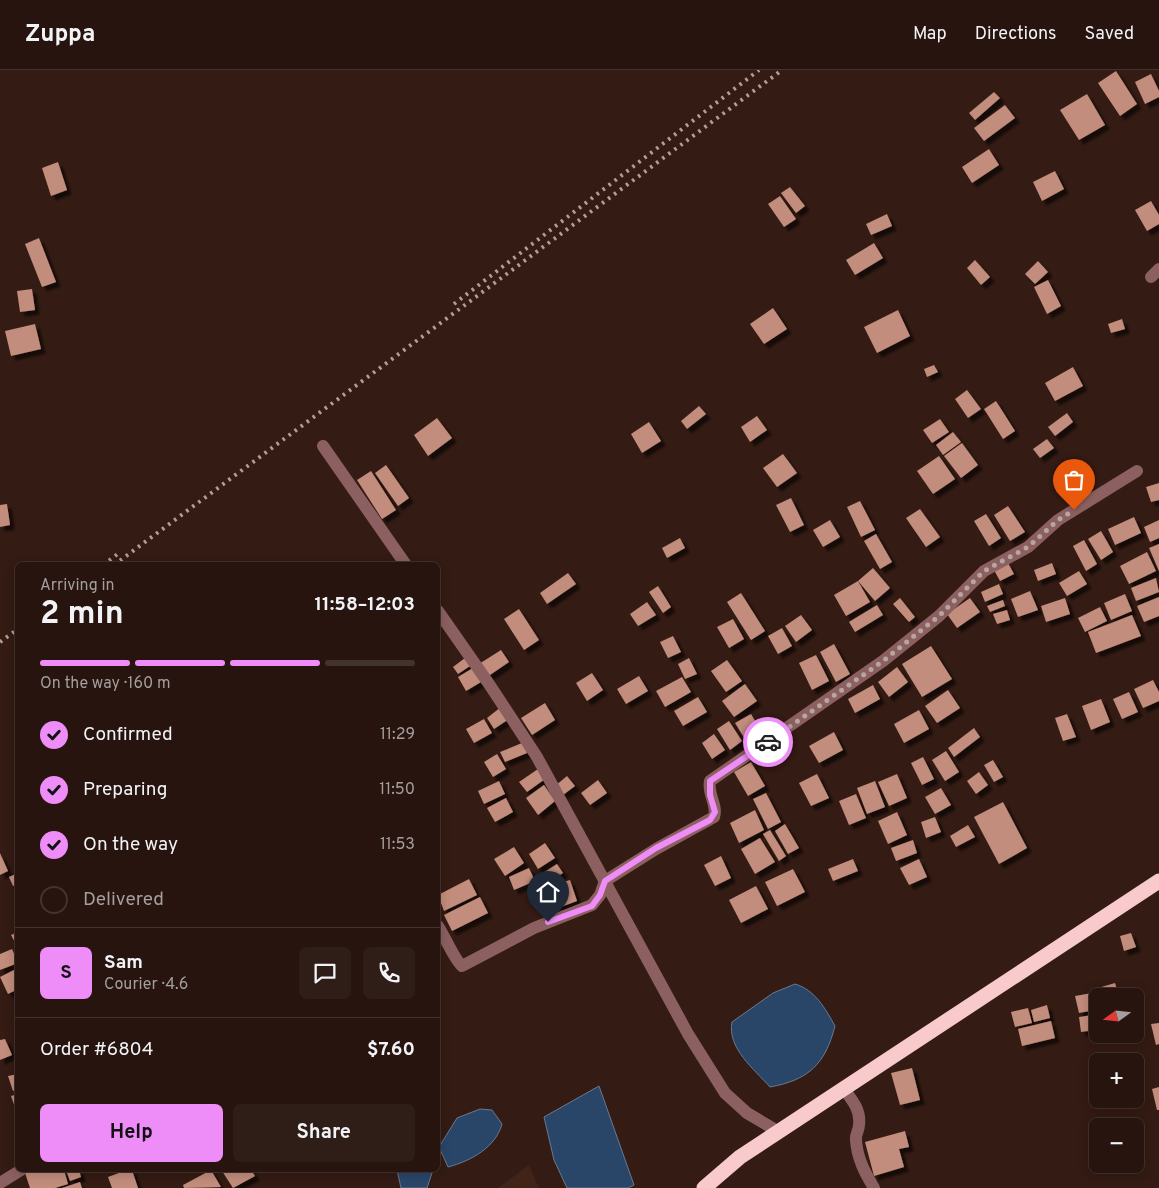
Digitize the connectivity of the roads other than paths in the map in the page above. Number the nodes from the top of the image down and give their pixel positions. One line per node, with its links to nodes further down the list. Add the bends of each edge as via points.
1 (323, 446): 3 (street)
2 (1137, 471): 5 (street, via 1058,520 1028,547 984,571 939,616 883,661 710,781 715,812 710,820 656,848)
3 (404, 562)
4 (440, 614): 5 (street, via 538,757)
5 (605, 881): 7 (street, via 592,906 534,928 466,966 456,961); 9 (street, via 688,1034 725,1093 747,1113)
6 (1159, 881): 8 (highway)
7 (440, 929)
8 (844, 1089): 9 (highway); 13 (street, via 857,1108 860,1122 855,1137 858,1153)
9 (779, 1132): 12 (highway, via 740,1157)
10 (18, 1172): 11 (street)
11 (0, 1183)
12 (704, 1188)
13 (874, 1188)

